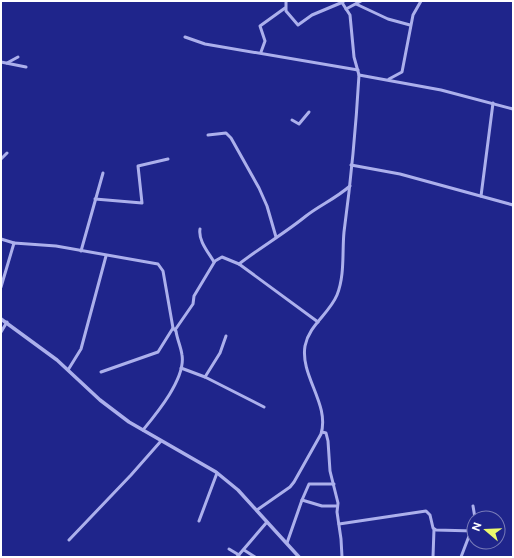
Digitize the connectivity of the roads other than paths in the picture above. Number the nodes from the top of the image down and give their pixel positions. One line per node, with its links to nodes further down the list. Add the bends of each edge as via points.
1 (286, 1): 6 (street)
2 (361, 1): 5 (street)
3 (421, 1): 8 (street)
4 (342, 2): 6 (street, via 312,15 298,25); 7 (street)
5 (356, 4): 7 (street); 8 (street, via 388,19)
6 (285, 8): 10 (street, via 260,26 265,41)
7 (346, 9): 15 (street, via 350,15 354,57)
8 (410, 25): 17 (street, via 402,72)
9 (185, 37): 10 (street, via 205,44)
10 (261, 52): 15 (street)
11 (18, 57): 13 (street)
12 (1, 62): 13 (street)
13 (7, 63): 14 (street)
14 (26, 67)
15 (358, 70): 16 (street)
16 (359, 75): 17 (street); 26 (street)
17 (390, 79): 18 (street)
18 (493, 104): 19 (street); 29 (street)
19 (513, 109)
20 (309, 112): 21 (street, via 299,124)
21 (292, 120)
22 (208, 135): 33 (street, via 226,132 231,138 259,188)
23 (7, 153): 24 (street)
24 (1, 159)
25 (168, 159): 30 (street, via 138,166 142,203)
26 (351, 165): 28 (street); 29 (street, via 400,174)
27 (103, 173): 30 (street)
28 (350, 186): 33 (street); 43 (street, via 343,263 337,295)
29 (481, 196): 31 (street)
30 (95, 199): 36 (street)
31 (513, 205)
32 (200, 229): 38 (street, via 204,247)
33 (276, 237): 39 (street)
34 (1, 239): 35 (street)
35 (14, 244): 36 (street, via 44,244); 40 (street)
36 (81, 251): 37 (street)
37 (106, 256): 44 (street, via 158,264 163,271); 48 (street, via 81,349)
38 (214, 262): 39 (street, via 222,257); 44 (street, via 194,296 193,304)
39 (239, 264): 43 (street)
40 (1, 287)
41 (1, 319): 42 (street)
42 (7, 322): 45 (street); 48 (street)
43 (318, 322): 53 (street, via 307,337 305,358 323,417)
44 (174, 329): 47 (street, via 182,355); 49 (street, via 158,352)
45 (1, 332)
46 (226, 336): 50 (street, via 220,353)
47 (181, 368): 50 (street); 52 (street, via 172,390)
48 (68, 370): 52 (street, via 100,400)
49 (101, 372)
50 (205, 377): 51 (street)
51 (264, 407)
52 (143, 430): 54 (street)
53 (322, 432): 56 (street, via 326,433 328,441 330,471); 60 (street, via 290,487)
54 (161, 441): 55 (street); 67 (street)
55 (217, 473): 60 (street); 62 (street)
56 (334, 484): 57 (street, via 310,484); 58 (street, via 338,503)
57 (302, 500): 58 (street, via 322,506); 68 (street)
58 (336, 506): 64 (street)
59 (473, 506): 61 (street)
60 (257, 510): 63 (street)
61 (474, 510)
62 (199, 521)
63 (267, 522): 68 (street); 71 (street)
64 (339, 524): 65 (street, via 426,511 430,515); 75 (street)
65 (434, 529): 66 (street); 76 (street)
66 (466, 531)
67 (69, 540)
68 (287, 543): 74 (street)
69 (466, 544): 77 (street)
70 (229, 549): 72 (street)
71 (244, 550): 72 (street); 73 (street)
72 (238, 556)
73 (255, 557)
74 (299, 557)
75 (342, 557)
76 (433, 557)
77 (460, 557)

